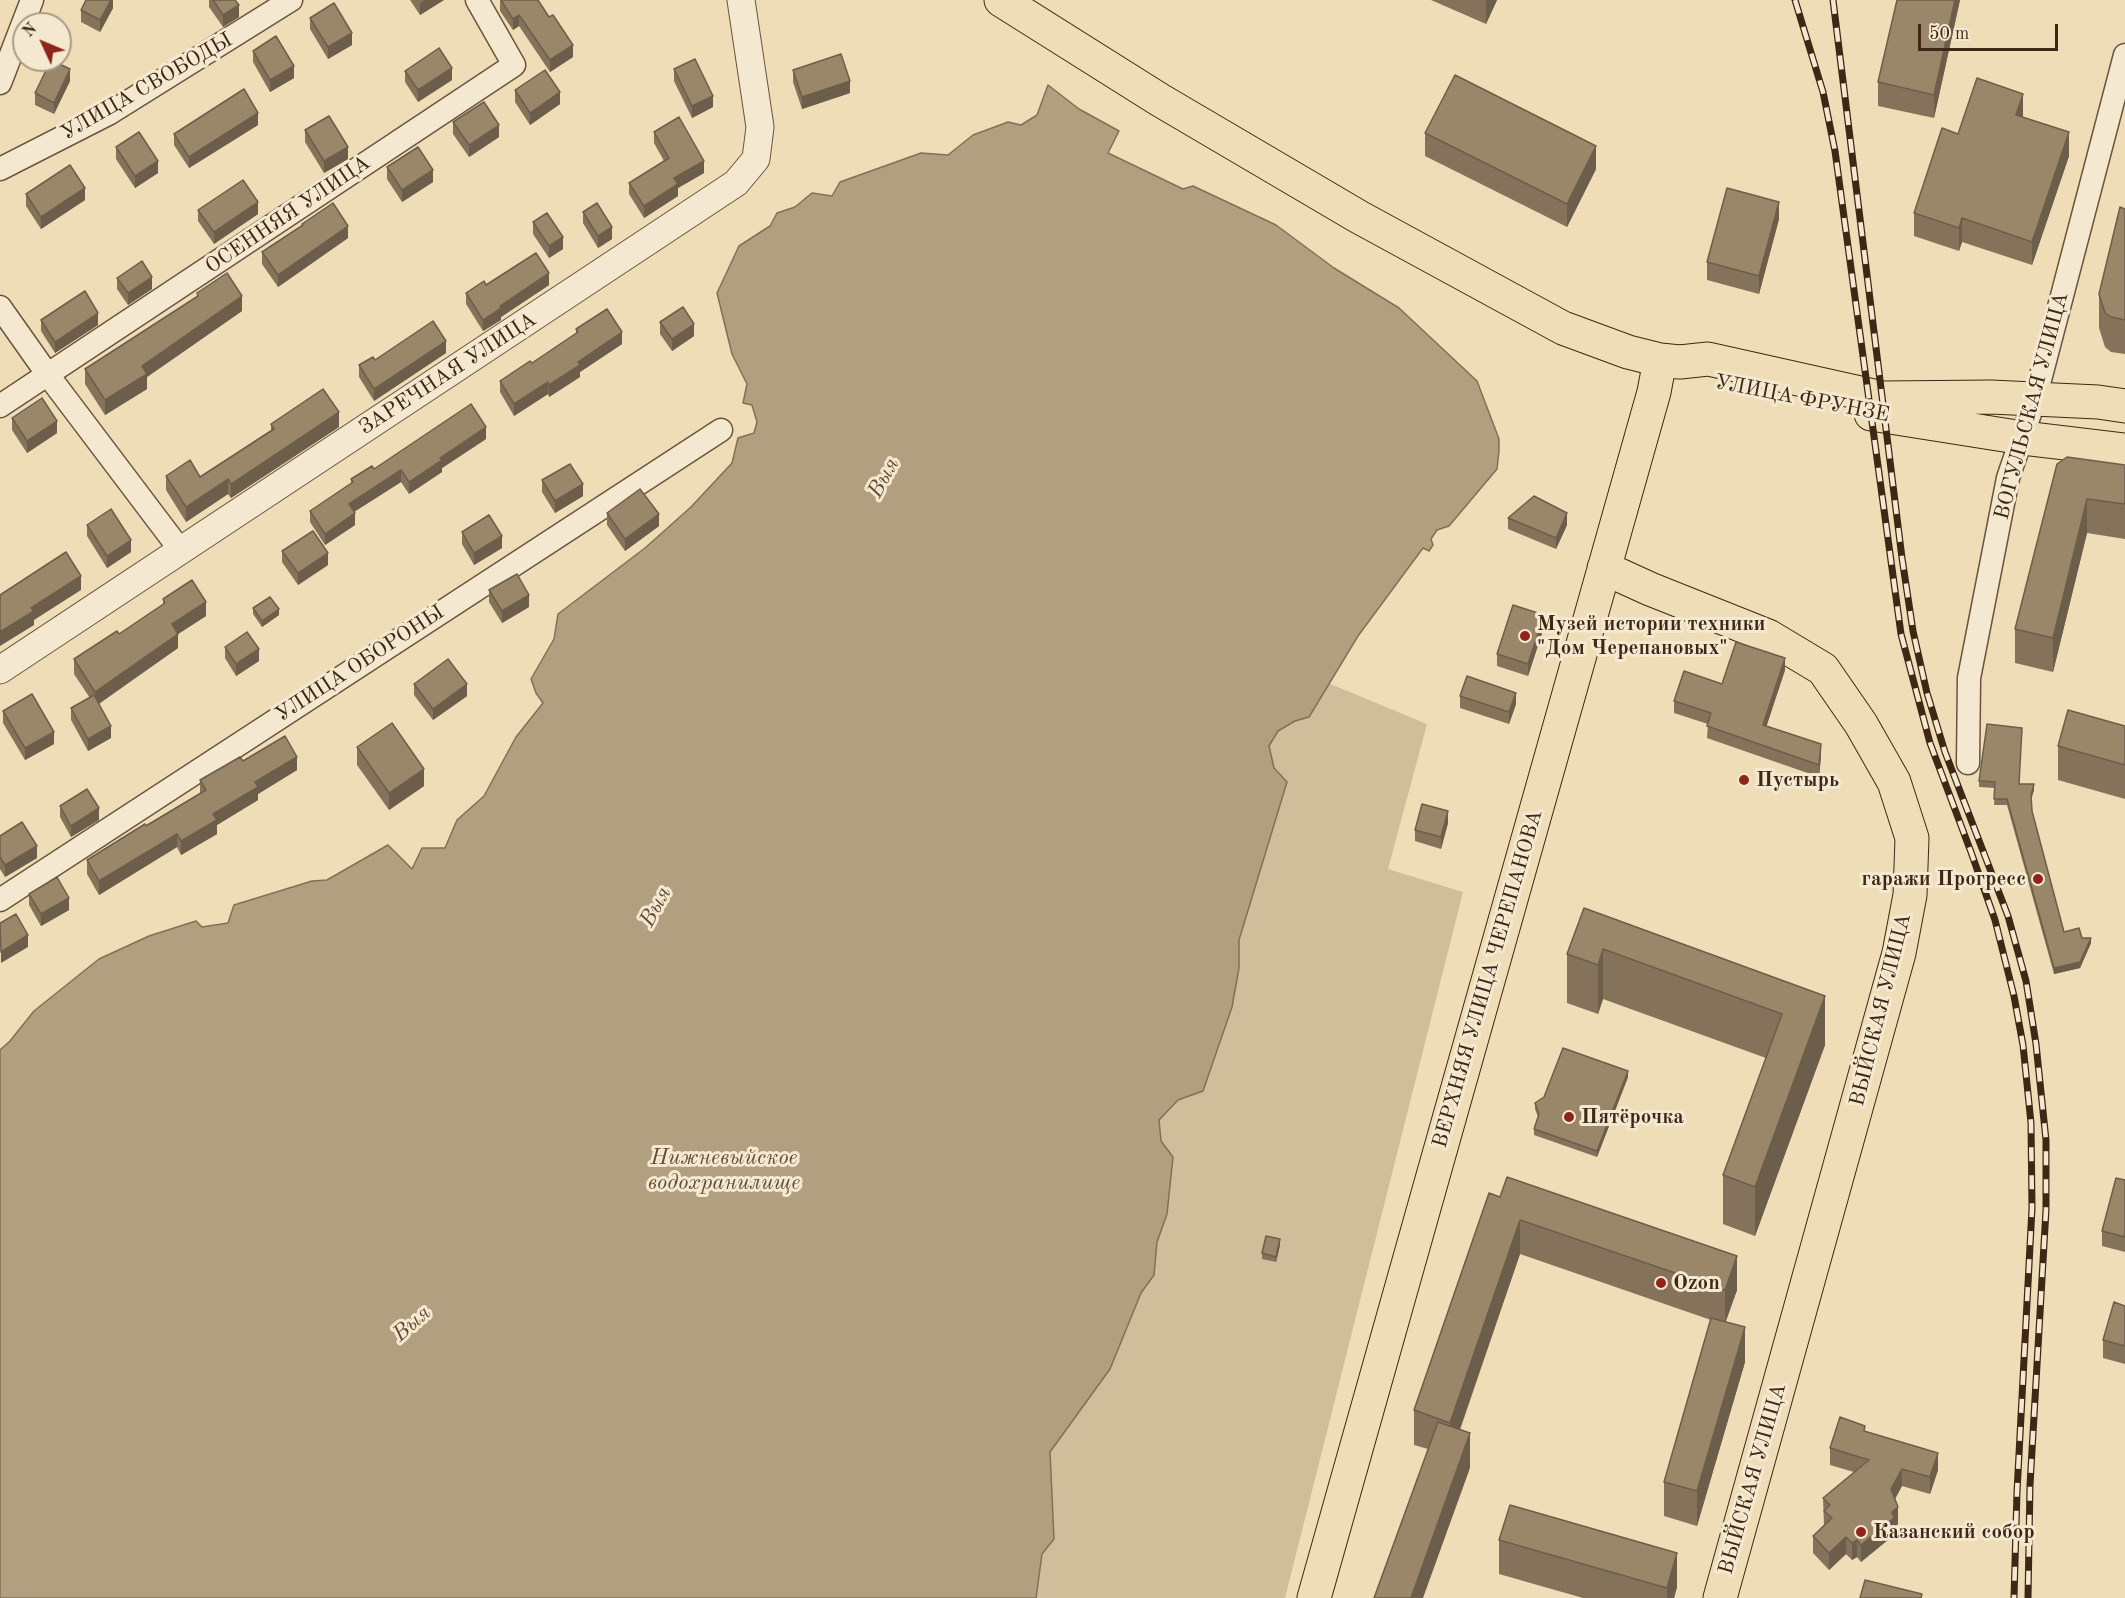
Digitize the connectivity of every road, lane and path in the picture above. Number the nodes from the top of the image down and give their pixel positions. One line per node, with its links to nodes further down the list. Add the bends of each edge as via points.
1 (32, 0): 7 (street)
2 (291, 0): 8 (street, УЛИЦА СВОБОДЫ, via 111,113)
3 (477, 0): 11 (street, ОСЕННЯЯ УЛИЦА, via 514,65)
4 (741, 0): 18 (street, ЗАРЕЧНАЯ УЛИЦА, via 760,127 756,159 736,183)
5 (1001, 0): 10 (main road, via 1160,100 1563,328 1628,352)
6 (2125, 55): 12 (street, ВОГУЛЬСКАЯ УЛИЦА)
7 (0, 83)
8 (0, 169)
9 (0, 307): 11 (street)
10 (1670, 361): 12 (main road, УЛИЦА ФРУНЗЕ, via 1708,359 1883,398); 16 (main road, УЛИЦА ФРУНЗЕ, via 1710,382 1759,394); 19 (main road, ВЕРХНЯЯ УЛИЦА ЧЕРЕПАНОВА, via 1654,392)
11 (48, 375): 13 (street, ОСЕННЯЯ УЛИЦА); 18 (street)
12 (2035, 399): 14 (main road, УЛИЦА ФРУНЗЕ); 16 (street, ВОГУЛЬСКАЯ УЛИЦА)
13 (0, 406)
14 (2125, 406)
15 (721, 430): 22 (street, УЛИЦА ОБОРОНЫ)
16 (2023, 438): 17 (main road, УЛИЦА ФРУНЗЕ); 21 (street, ВОГУЛЬСКАЯ УЛИЦА, via 2008,478 1969,678)
17 (2125, 450)
18 (181, 551): 20 (street, ЗАРЕЧНАЯ УЛИЦА)
19 (1604, 568): 23 (main road, ВЕРХНЯЯ УЛИЦА ЧЕРЕПАНОВА); 24 (main road, ВЫЙСКАЯ УЛИЦА, via 1768,636 1823,669 1894,782 1912,838 1910,895 1899,952)
20 (0, 670)
21 (1968, 763)
22 (0, 900)
23 (1314, 1598)
24 (1720, 1598)

